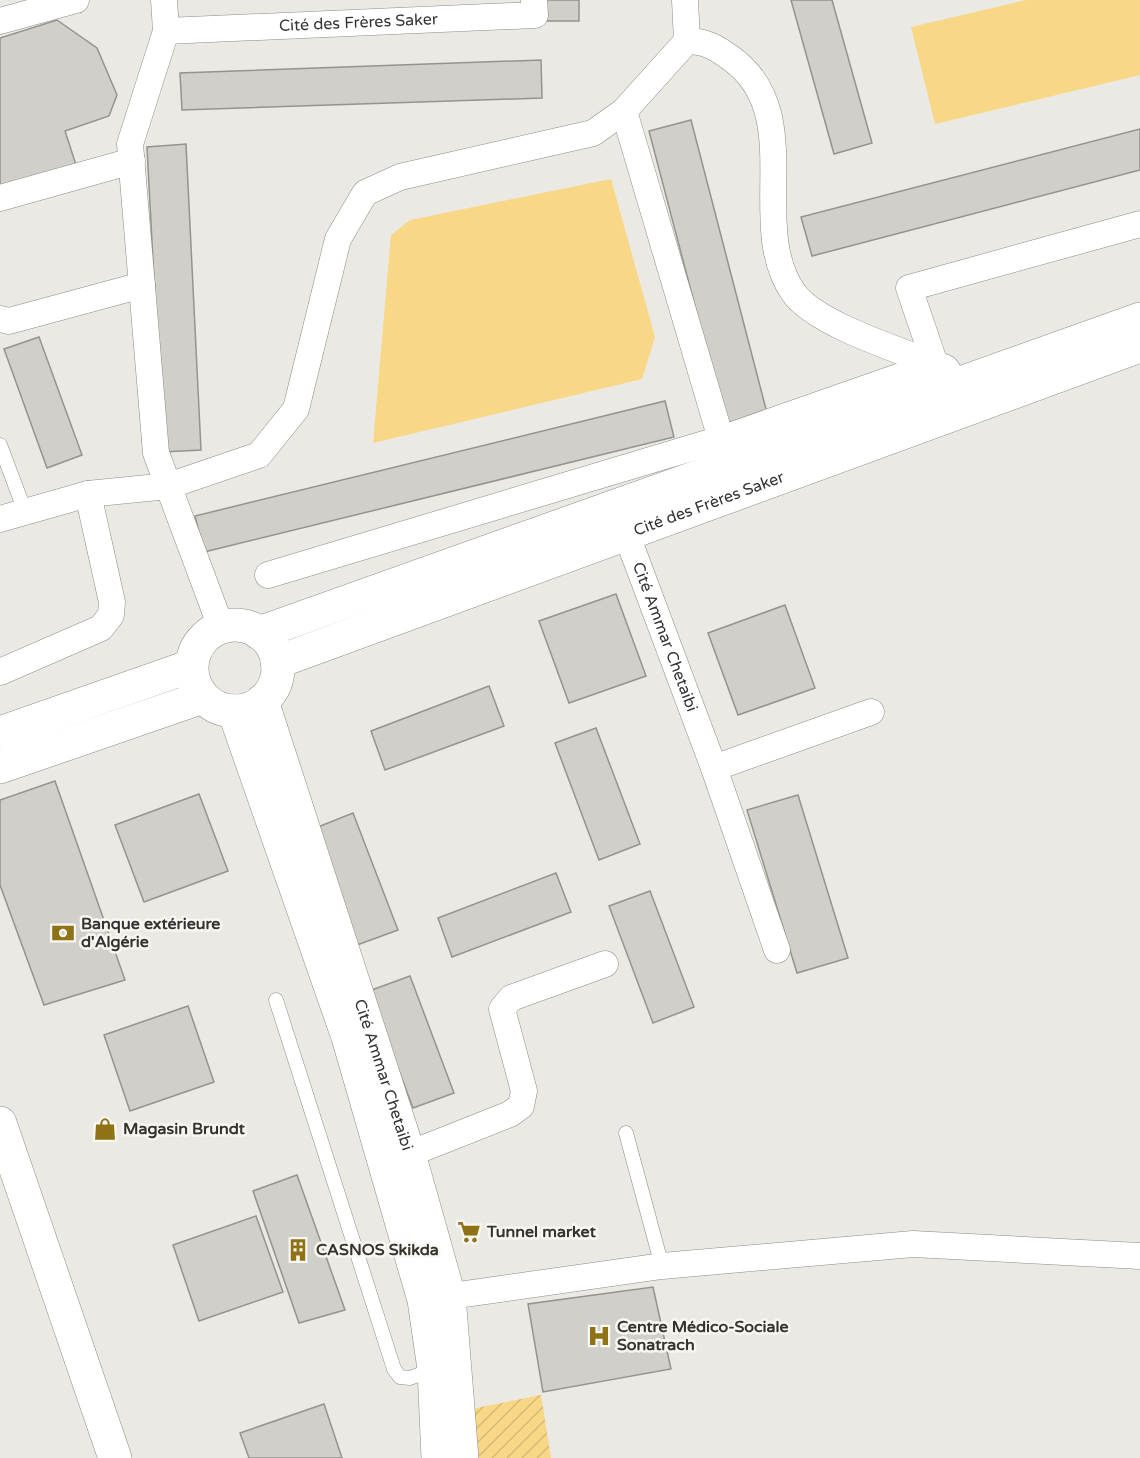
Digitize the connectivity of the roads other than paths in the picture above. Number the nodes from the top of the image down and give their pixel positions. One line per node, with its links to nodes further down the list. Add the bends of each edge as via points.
1 (76, 0): 5 (street)
2 (164, 0): 6 (street)
3 (534, 0): 6 (street, Cité des Frères Saker, via 535,15)
4 (685, 0): 7 (street)
5 (0, 21)
6 (166, 31): 9 (street, via 130,144)
7 (687, 41): 8 (street); 15 (street, via 702,41 718,49 740,65 759,88 773,144 777,261 794,294 836,326)
8 (624, 111): 16 (street); 18 (street, via 593,133 400,177 365,193 338,238 296,410 259,455)
9 (132, 161): 10 (street); 12 (street)
10 (0, 198)
11 (1140, 224): 15 (street, via 909,288)
12 (142, 285): 13 (street, via 9,321); 18 (street, via 156,453)
13 (0, 319)
14 (1139, 344): 15 (main road, Cité des Frères Saker); 22 (main road, Cité des Frères Saker)
15 (946, 374): 16 (street, Cité des Frères Saker); 22 (main road, Cité des Frères Saker)
16 (721, 439): 23 (street, Cité des Frères Saker)
17 (0, 445): 20 (lane)
18 (168, 486): 19 (street); 24 (street)
19 (88, 494): 20 (street); 28 (street, via 112,603 111,615 101,628)
20 (26, 514): 21 (street)
21 (0, 519)
22 (621, 520): 25 (main road, Cité des Frères Saker); 26 (main road, Cité des Frères Saker); 34 (street, Cité Ammar Chetaibi)
23 (268, 575)
24 (221, 627): 25 (main road, via 241,626); 27 (main road, via 200,642)
25 (259, 633): 26 (main road, via 268,640)
26 (278, 662): 30 (main road, via 275,684)
27 (191, 666): 29 (main road, via 192,677); 32 (main road)
28 (0, 672)
29 (203, 697): 30 (main road, via 222,709); 33 (main road)
30 (248, 706): 40 (main road, Cité Ammar Chetaibi); 44 (main road, Cité Ammar Chetaibi, via 348,1037)
31 (871, 712): 34 (street)
32 (0, 734)
33 (0, 767)
34 (714, 768): 35 (street, Cité Ammar Chetaibi)
35 (777, 950)
36 (605, 964): 40 (street, via 511,998 502,1009 524,1091 521,1106 510,1114)
37 (276, 1000): 45 (lane, via 394,1369 400,1377 410,1378)
38 (0, 1123): 47 (main road)
39 (626, 1133): 43 (lane)
40 (409, 1154): 44 (main road, Cité Ammar Chetaibi)
41 (0, 1187): 46 (main road)
42 (1140, 1257): 43 (street, via 913,1244)
43 (662, 1266): 44 (street)
44 (436, 1298): 45 (main road, Cité Ammar Chetaibi); 49 (main road, Cité Ammar Chetaibi)
45 (434, 1369): 48 (main road, Cité Ammar Chetaibi)
46 (93, 1458)
47 (115, 1458)
48 (438, 1458)
49 (462, 1458)

